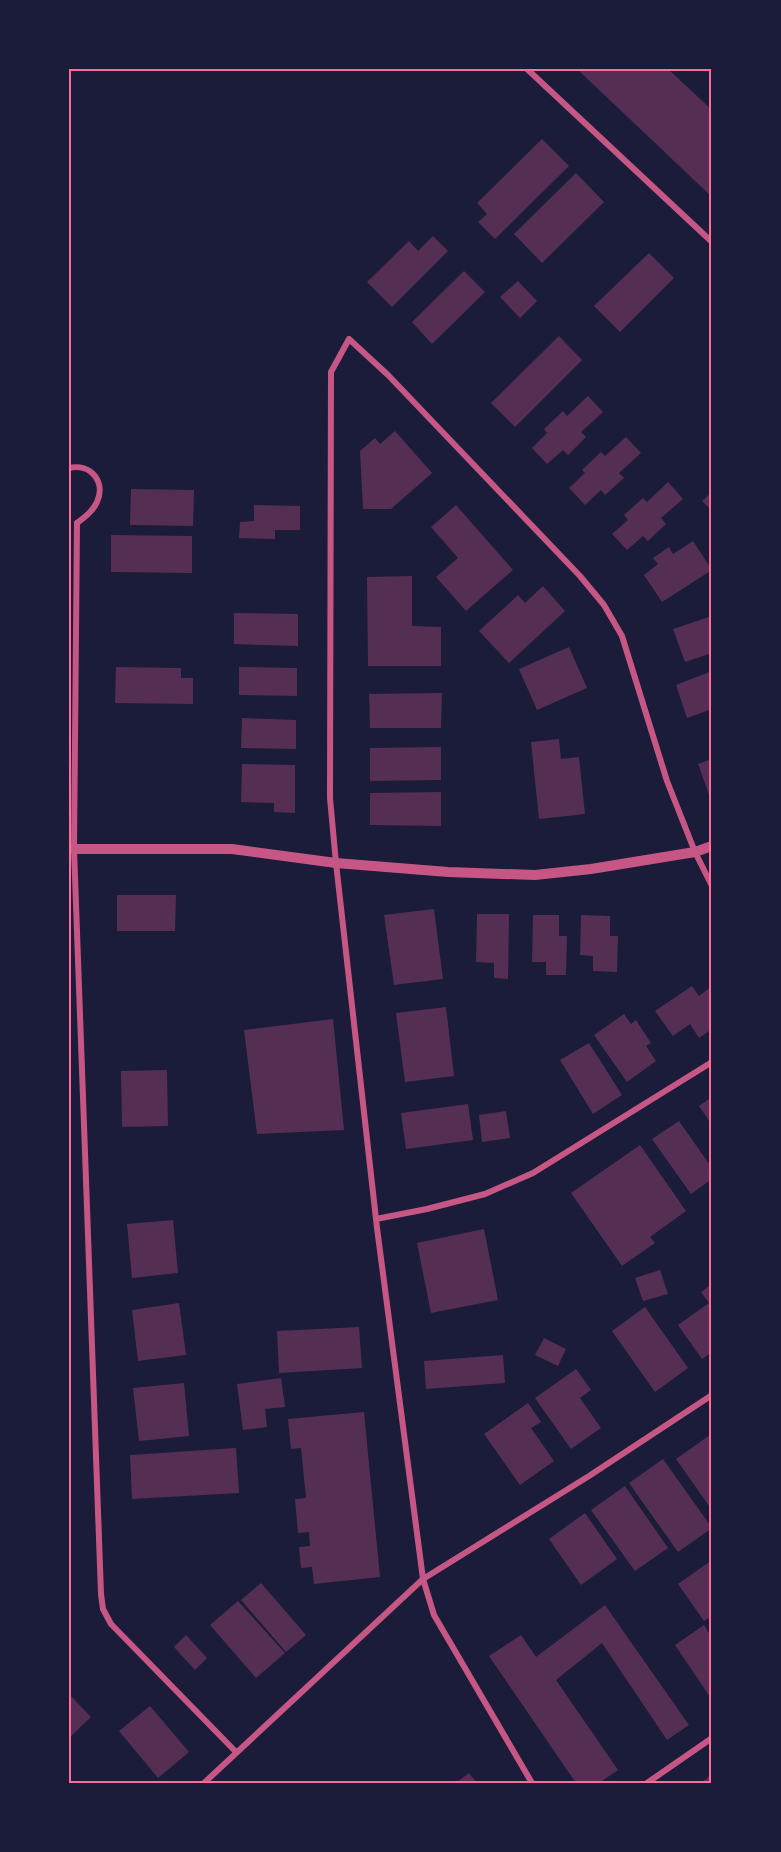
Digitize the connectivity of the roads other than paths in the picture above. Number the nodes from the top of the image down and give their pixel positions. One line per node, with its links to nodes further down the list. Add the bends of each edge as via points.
1 (527, 69): 2 (street)
2 (712, 242)
3 (69, 468): 5 (street, via 90,470 97,477 101,492 97,504)
4 (69, 521): 5 (street)
5 (77, 523): 7 (street)
6 (712, 846): 8 (street)
7 (72, 849): 9 (street, via 232,849); 16 (street, via 103,1609 111,1624)
8 (695, 852): 9 (street, via 535,875); 9 (street, via 621,636 604,606 580,576 350,339 331,372 330,798); 10 (street)
9 (336, 863): 12 (street)
10 (712, 886)
11 (712, 1062): 12 (street, via 534,1173 485,1194)
12 (376, 1219): 14 (street)
13 (712, 1395): 14 (street)
14 (423, 1579): 16 (street); 18 (street, via 434,1615)
15 (712, 1738): 19 (street)
16 (236, 1752): 17 (street)
17 (204, 1783)
18 (532, 1783)
19 (647, 1783)

